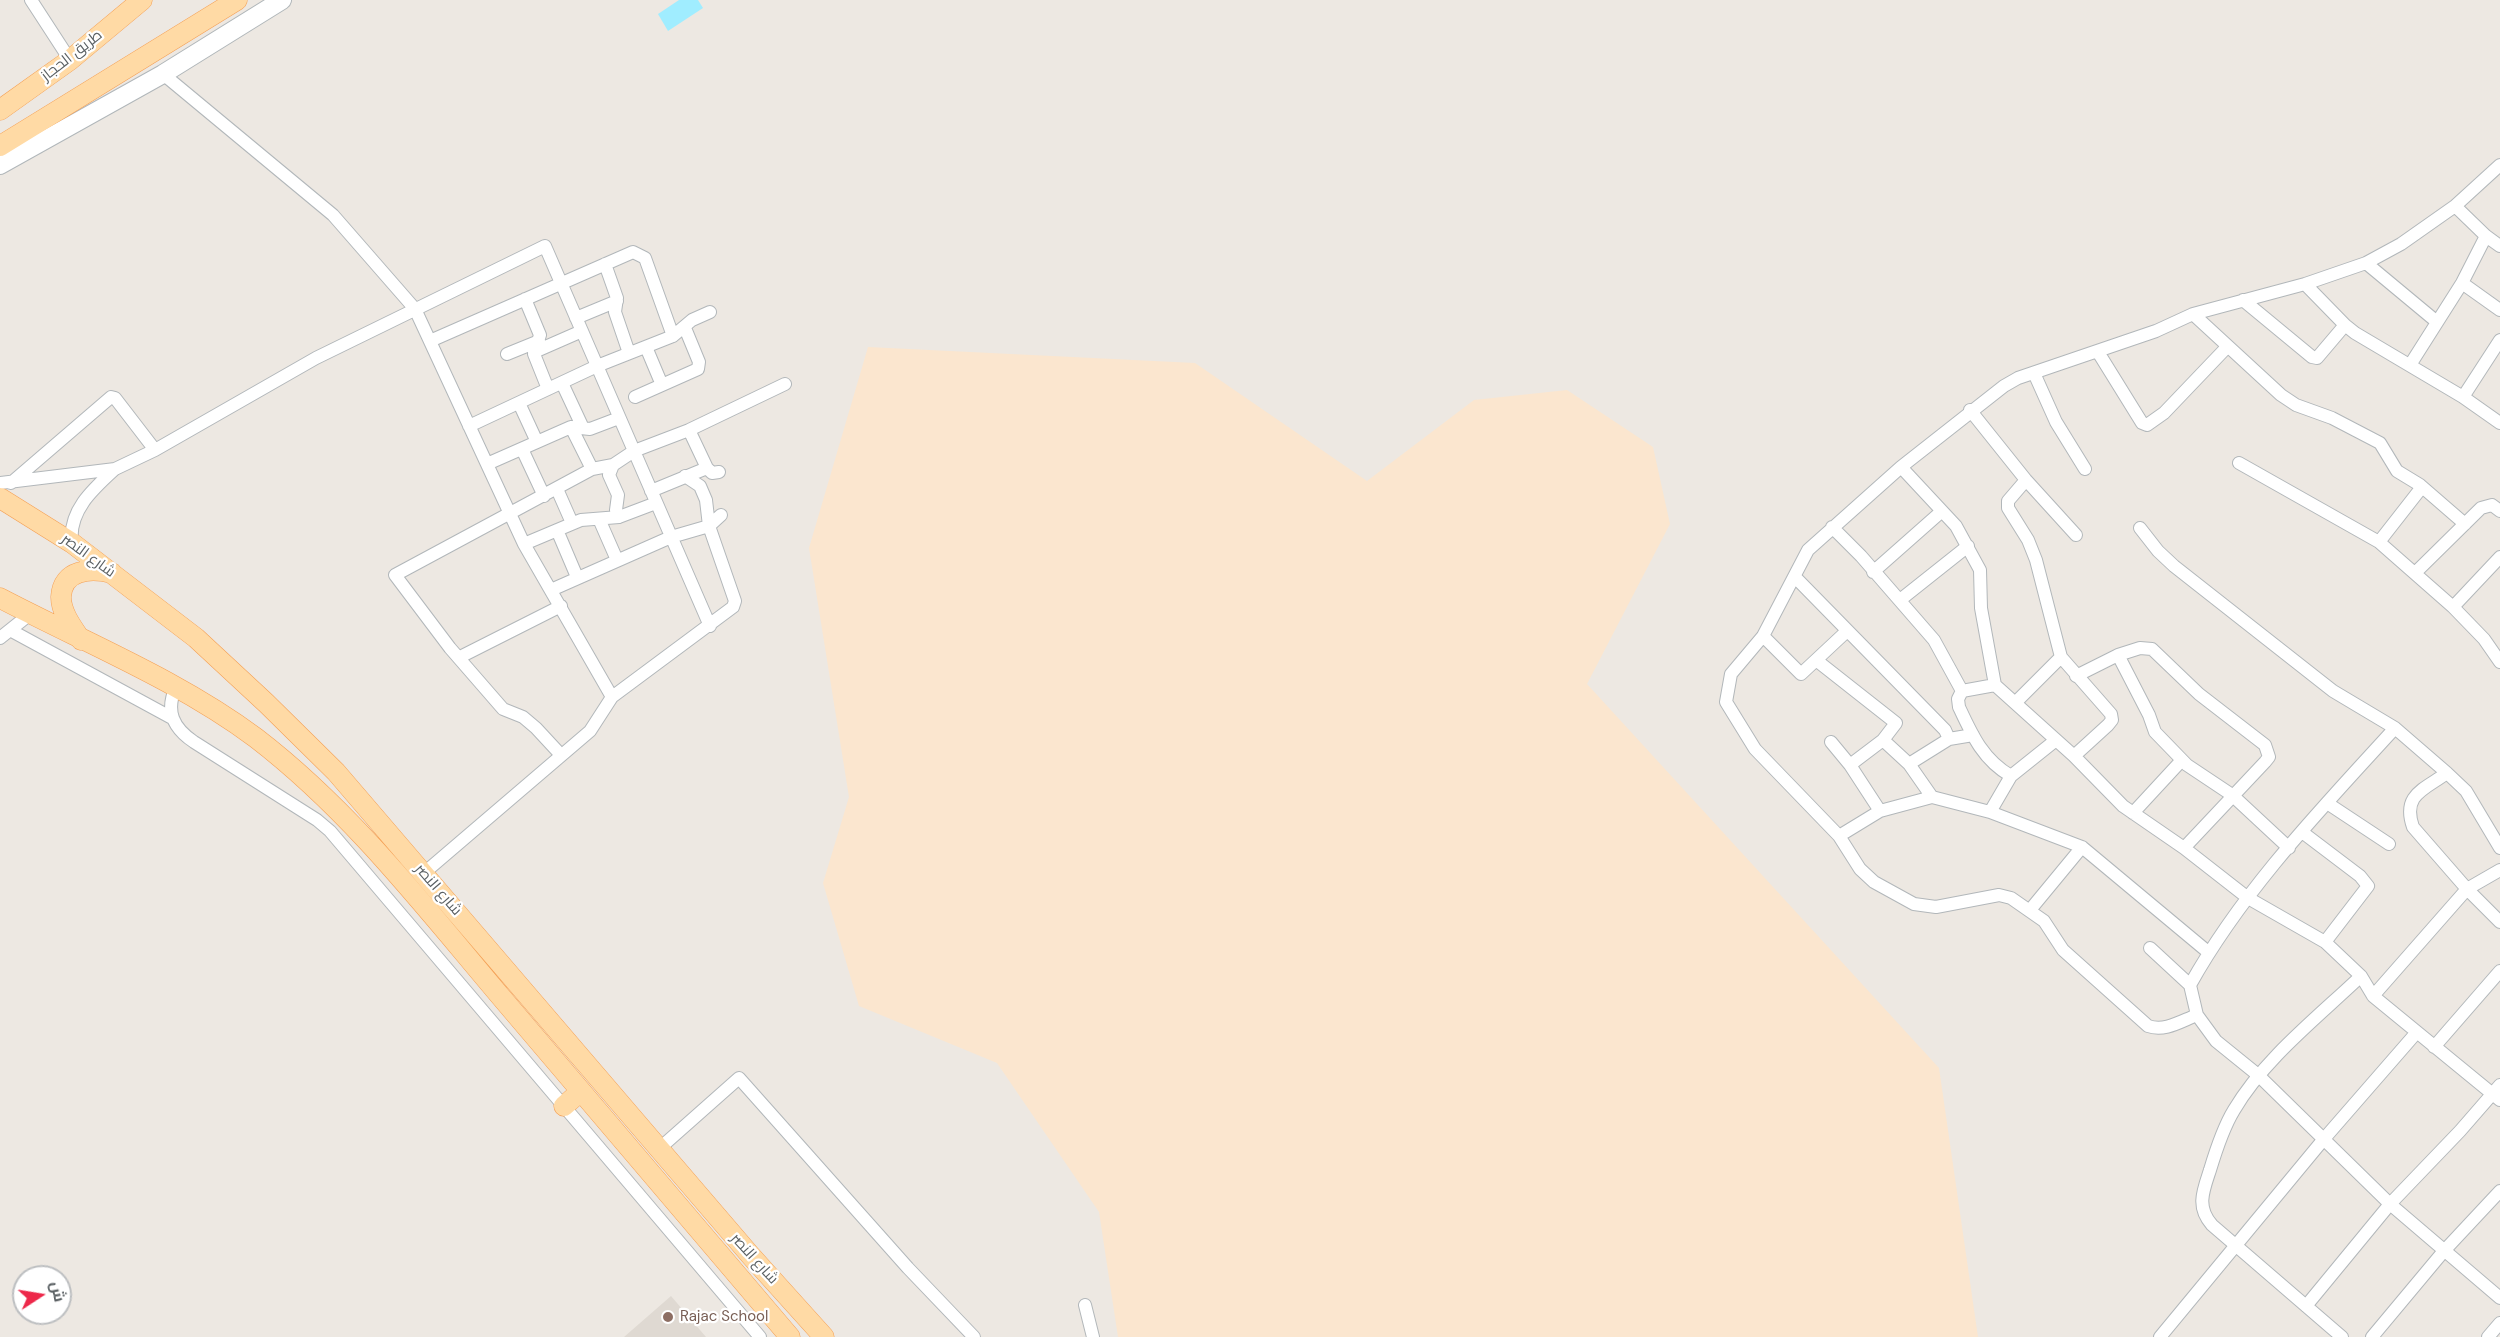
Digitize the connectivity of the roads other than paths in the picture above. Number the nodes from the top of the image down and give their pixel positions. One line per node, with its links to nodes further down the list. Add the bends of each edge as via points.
1 (31, 0): 5 (street)
2 (142, 0): 5 (main road, طريق الحجاز)
3 (237, 0): 8 (main road)
4 (282, 0): 6 (main road)
5 (70, 60): 7 (main road, طريق الحجاز)
6 (163, 74): 9 (main road); 22 (street, via 333,215)
7 (0, 110)
8 (0, 146)
9 (0, 165)
10 (2500, 165): 11 (street)
11 (2455, 206): 12 (street); 14 (street)
12 (2486, 236): 13 (street); 18 (street)
13 (2500, 246)
14 (2366, 263): 17 (street); 27 (street)
15 (605, 264): 16 (street); 21 (street); 31 (street, via 633,252 645,258)
16 (561, 283): 19 (street); 22 (street, via 545,246); 26 (street)
17 (2305, 284): 20 (street); 28 (street)
18 (2462, 284): 23 (street); 27 (street)
19 (525, 299): 33 (street); 34 (street, via 539,330)
20 (2243, 300): 25 (street); 28 (street, via 2312,357 2317,358)
21 (617, 301): 26 (street); 38 (street, via 615,312)
22 (415, 309): 33 (street); 58 (street, via 306,364)
23 (2500, 310)
24 (710, 312): 29 (street)
25 (2193, 314): 36 (street); 37 (street)
26 (576, 318): 30 (street)
27 (2437, 322): 40 (street)
28 (2344, 325): 40 (street)
29 (685, 328): 31 (street); 45 (street, via 699,367)
30 (582, 331): 34 (street); 41 (street)
31 (673, 336): 35 (street)
32 (2500, 340): 48 (street)
33 (429, 341): 53 (street)
34 (537, 346): 39 (street); 46 (street)
35 (646, 346): 38 (street); 45 (street)
36 (2228, 346): 37 (street, via 2164,413 2147,425 2142,423); 69 (street, via 2296,405 2380,443 2397,471)
37 (2098, 352): 42 (street)
38 (629, 353): 41 (street)
39 (507, 354)
40 (2410, 364): 48 (street)
41 (597, 366): 43 (street); 51 (street)
42 (2034, 373): 50 (street, via 2018,378); 66 (street, via 2056,422)
43 (562, 382): 46 (street); 54 (street)
44 (785, 384): 55 (street)
45 (662, 385): 47 (street)
46 (548, 389): 49 (street)
47 (634, 397)
48 (2463, 397): 52 (street)
49 (519, 403): 53 (street); 56 (street)
50 (1970, 410): 63 (street); 68 (street)
51 (619, 418): 54 (street, via 590,429); 59 (street)
52 (2500, 423)
53 (469, 426): 61 (street)
54 (577, 428): 56 (street); 65 (street)
55 (689, 430): 59 (street); 67 (street, via 713,470)
56 (537, 442): 57 (street)
57 (522, 449): 61 (street); 72 (street)
58 (155, 450): 64 (street); 70 (street, via 111,397)
59 (634, 451): 62 (street); 73 (street)
60 (2239, 463): 88 (street)
61 (487, 464): 76 (street)
62 (613, 465): 65 (street); 78 (street, via 609,476 618,495)
63 (1901, 466): 74 (street); 83 (street)
64 (115, 469): 70 (street); 89 (street, via 77,510 72,521)
65 (592, 469): 71 (street)
66 (2085, 469)
67 (685, 476): 73 (street); 82 (street, via 700,486)
68 (2026, 480): 86 (street); 112 (street, via 2008,501 2008,508 2036,560)
69 (2422, 487): 81 (street); 88 (street)
70 (4, 488): 89 (main road, شارع النصر)
71 (557, 489): 72 (street); 80 (street)
72 (544, 496): 76 (street)
73 (653, 497): 78 (street); 87 (street)
74 (1942, 511): 91 (street); 94 (street)
75 (2500, 511): 81 (street, via 2492,505 2481,508)
76 (510, 515): 90 (street); 111 (street, via 395,575)
77 (721, 515): 82 (street)
78 (618, 517): 79 (street)
79 (599, 519): 80 (street); 93 (street)
80 (572, 523): 85 (street)
81 (2465, 524): 95 (street)
82 (709, 525): 87 (street); 105 (street, via 735,601 731,610)
83 (1832, 527): 94 (street); 98 (street, via 1808,550)
84 (2140, 528): 122 (street, via 2174,566 2324,683)
85 (557, 530): 90 (street); 97 (street)
86 (2076, 535)
87 (671, 537): 93 (street); 105 (street)
88 (2379, 542): 95 (street)
89 (72, 543): 96 (main road, شارع النصر)
90 (524, 544): 99 (street)
91 (1968, 546): 101 (street); 116 (street, via 1980,570 1981,608)
92 (2500, 557): 103 (street)
93 (617, 560): 97 (street)
94 (1873, 572): 101 (street)
95 (2416, 572): 103 (street)
96 (112, 573): 109 (main road, via 81,571 65,583 63,609); 149 (main road, شارع النصر, via 196,638 266,703 336,772)
97 (577, 577): 99 (street)
98 (1795, 577): 106 (street); 108 (street)
99 (551, 590): 102 (street)
100 (0, 598): 104 (main road, شارع النصر)
101 (1900, 600): 118 (street, via 1934,640)
102 (561, 606): 111 (street); 119 (street)
103 (2453, 607): 114 (street)
104 (30, 614): 107 (street); 109 (main road, شارع النصر)
105 (710, 626): 119 (street)
106 (1847, 631): 113 (street); 124 (street)
107 (5, 634): 121 (street)
108 (1763, 636): 113 (street, via 1801,674); 142 (street, via 1731,674 1726,702 1755,749)
109 (81, 640): 117 (main road, شارع النصر)
110 (2118, 656): 115 (street); 130 (street, via 2149,715 2151,727); 135 (street, via 2140,648 2152,649 2199,694 2265,745 2269,757)
111 (460, 657): 128 (street, via 503,709 523,717)
112 (2061, 657): 115 (street); 120 (street)
113 (1816, 660): 125 (street, via 1896,723)
114 (2500, 662)
115 (2076, 676): 129 (street, via 2111,714 2112,720)
116 (1995, 685): 118 (street); 120 (street)
117 (176, 687): 121 (street, via 171,697); 165 (main road, شارع النصر, via 253,736 333,805 396,872)
118 (1962, 691): 123 (street, via 1959,707)
119 (612, 697): 128 (street, via 590,731)
120 (2015, 703): 126 (street)
121 (172, 718): 167 (street, via 184,735 330,831)
122 (2395, 728): 133 (street); 137 (street)
123 (1973, 735): 124 (street); 134 (street, via 1985,756)
124 (1949, 739): 131 (street)
125 (1883, 740): 131 (street); 132 (street)
126 (2056, 740): 129 (street); 134 (street)
127 (1831, 742): 132 (street)
128 (561, 755): 149 (street)
129 (2074, 756): 140 (street)
130 (2182, 760): 135 (street); 140 (street)
131 (1909, 764): 136 (street)
132 (1850, 765): 138 (street)
133 (2447, 773): 147 (street, via 2466,791); 150 (street, via 2416,795 2409,814 2413,827)
134 (2011, 776): 139 (street)
135 (2232, 795): 145 (street); 146 (street)
136 (1932, 797): 138 (street); 139 (street)
137 (2326, 803): 141 (street); 143 (street)
138 (1880, 811): 142 (street)
139 (1990, 812): 144 (street)
140 (2133, 813): 145 (street)
141 (2302, 832): 146 (street); 154 (street, via 2368,886)
142 (1839, 836): 152 (street, via 1860,869 1874,882 1914,904 1936,907 1999,895)
143 (2389, 844)
144 (2082, 847): 152 (street); 156 (street)
145 (2184, 848): 151 (street)
146 (2289, 848): 151 (street)
147 (2500, 848)
148 (2500, 870): 150 (street)
149 (424, 873): 169 (main road, شارع النصر)
150 (2467, 889): 153 (street); 160 (street)
151 (2248, 898): 154 (street); 156 (street)
152 (2030, 910): 161 (street, via 2044,921 2063,950 2148,1026 2157,1029)
153 (2500, 922)
154 (2325, 942): 158 (street)
155 (2150, 948): 159 (street)
156 (2208, 952): 159 (street)
157 (2500, 971): 163 (street)
158 (2361, 976): 160 (street); 164 (street)
159 (2190, 985): 161 (street)
160 (2373, 996): 162 (street)
161 (2197, 1016): 164 (street, via 2216,1041)
162 (2417, 1032): 163 (street); 168 (street)
163 (2434, 1047): 166 (street)
164 (2258, 1075): 168 (street); 172 (street, via 2234,1111 2217,1147 2201,1198 2205,1218)
165 (581, 1091): 167 (main road); 179 (main road, شارع النصر)
166 (2498, 1093): 171 (street)
167 (564, 1106): 178 (street)
168 (2323, 1140): 171 (street); 172 (street)
169 (660, 1148): 180 (main road, شارع النصر); 181 (street, via 739,1078)
170 (2500, 1191): 173 (street)
171 (2390, 1204): 173 (street); 176 (street)
172 (2235, 1246): 176 (street); 183 (street)
173 (2443, 1252): 174 (street); 185 (street)
174 (2500, 1298)
175 (1085, 1305): 182 (street)
176 (2306, 1306): 184 (street)
177 (2500, 1323): 186 (street)
178 (760, 1337)
179 (790, 1337)
180 (824, 1337)
181 (974, 1337)
182 (1093, 1337)
183 (2160, 1337)
184 (2342, 1337)
185 (2372, 1337)
186 (2488, 1337)

